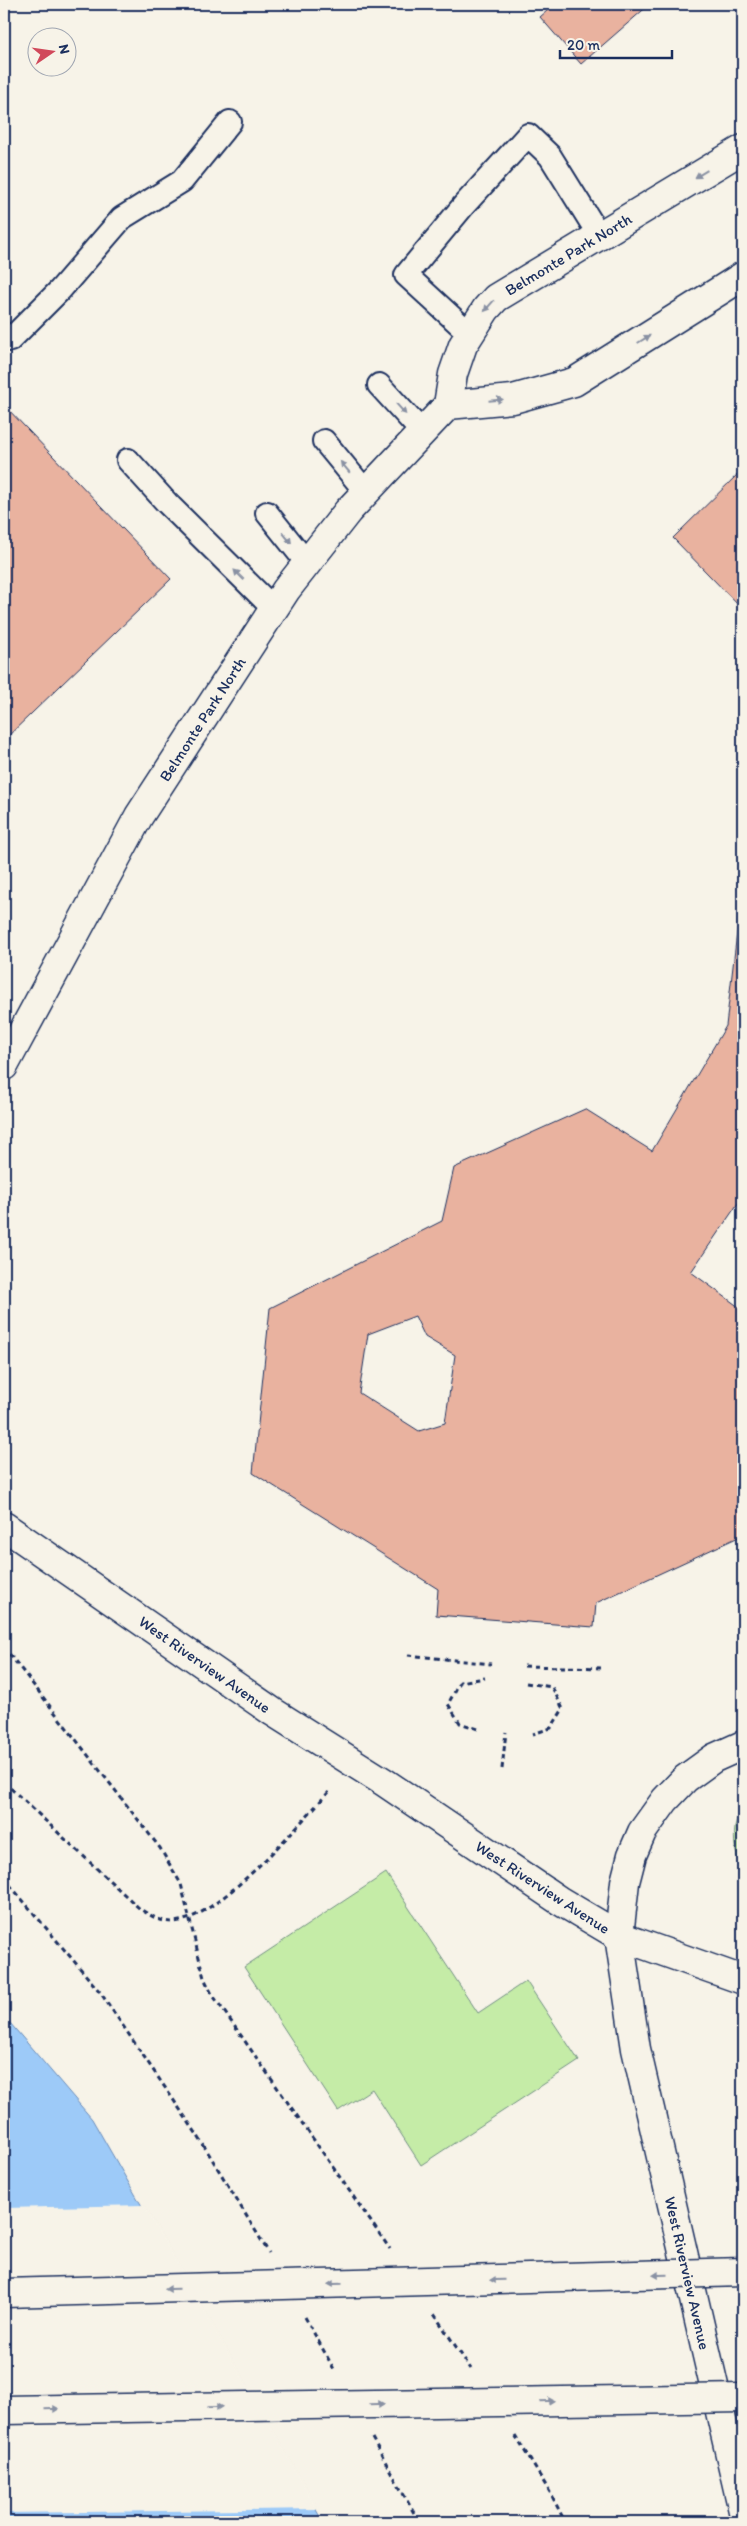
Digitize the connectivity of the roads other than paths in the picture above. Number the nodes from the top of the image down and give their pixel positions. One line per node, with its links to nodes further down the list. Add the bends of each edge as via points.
1 (230, 122): 5 (lane, via 182,181 122,218 17,334 10,340)
2 (743, 149): 3 (main road, Belmonte Park North, one-way to 3)
3 (599, 235): 6 (main road, Belmonte Park North, one-way to 6, via 496,298); 6 (lane, via 550,156 528,135 406,275)
4 (743, 276): 8 (main road, one-way to 4, via 512,399 574,382)
5 (4, 334)
6 (470, 334): 8 (main road, Belmonte Park North, via 453,374)
7 (379, 385): 9 (lane, one-way to 9)
8 (448, 405): 9 (main road, Belmonte Park North)
9 (422, 432): 12 (main road, Belmonte Park North)
10 (324, 441): 12 (lane, one-way to 10)
11 (128, 460): 15 (lane, one-way to 11, via 167,504)
12 (366, 492): 14 (main road, Belmonte Park North)
13 (267, 513): 14 (lane, one-way to 14)
14 (307, 563): 15 (main road, Belmonte Park North)
15 (274, 609): 16 (main road, Belmonte Park North, via 140,816)
16 (4, 1066)
17 (4, 1526): 19 (main road, West Riverview Avenue, via 290,1722 560,1901)
18 (743, 1745): 19 (main road, via 714,1758 685,1778 642,1832 625,1882)
19 (620, 1936): 20 (main road); 25 (main road, West Riverview Avenue, via 636,2049)
20 (743, 1980)
21 (743, 2272): 22 (main road, one-way to 22, bridge)
22 (4, 2293)
23 (743, 2398): 24 (main road, one-way to 23, bridge)
24 (4, 2410)
25 (743, 2511)

